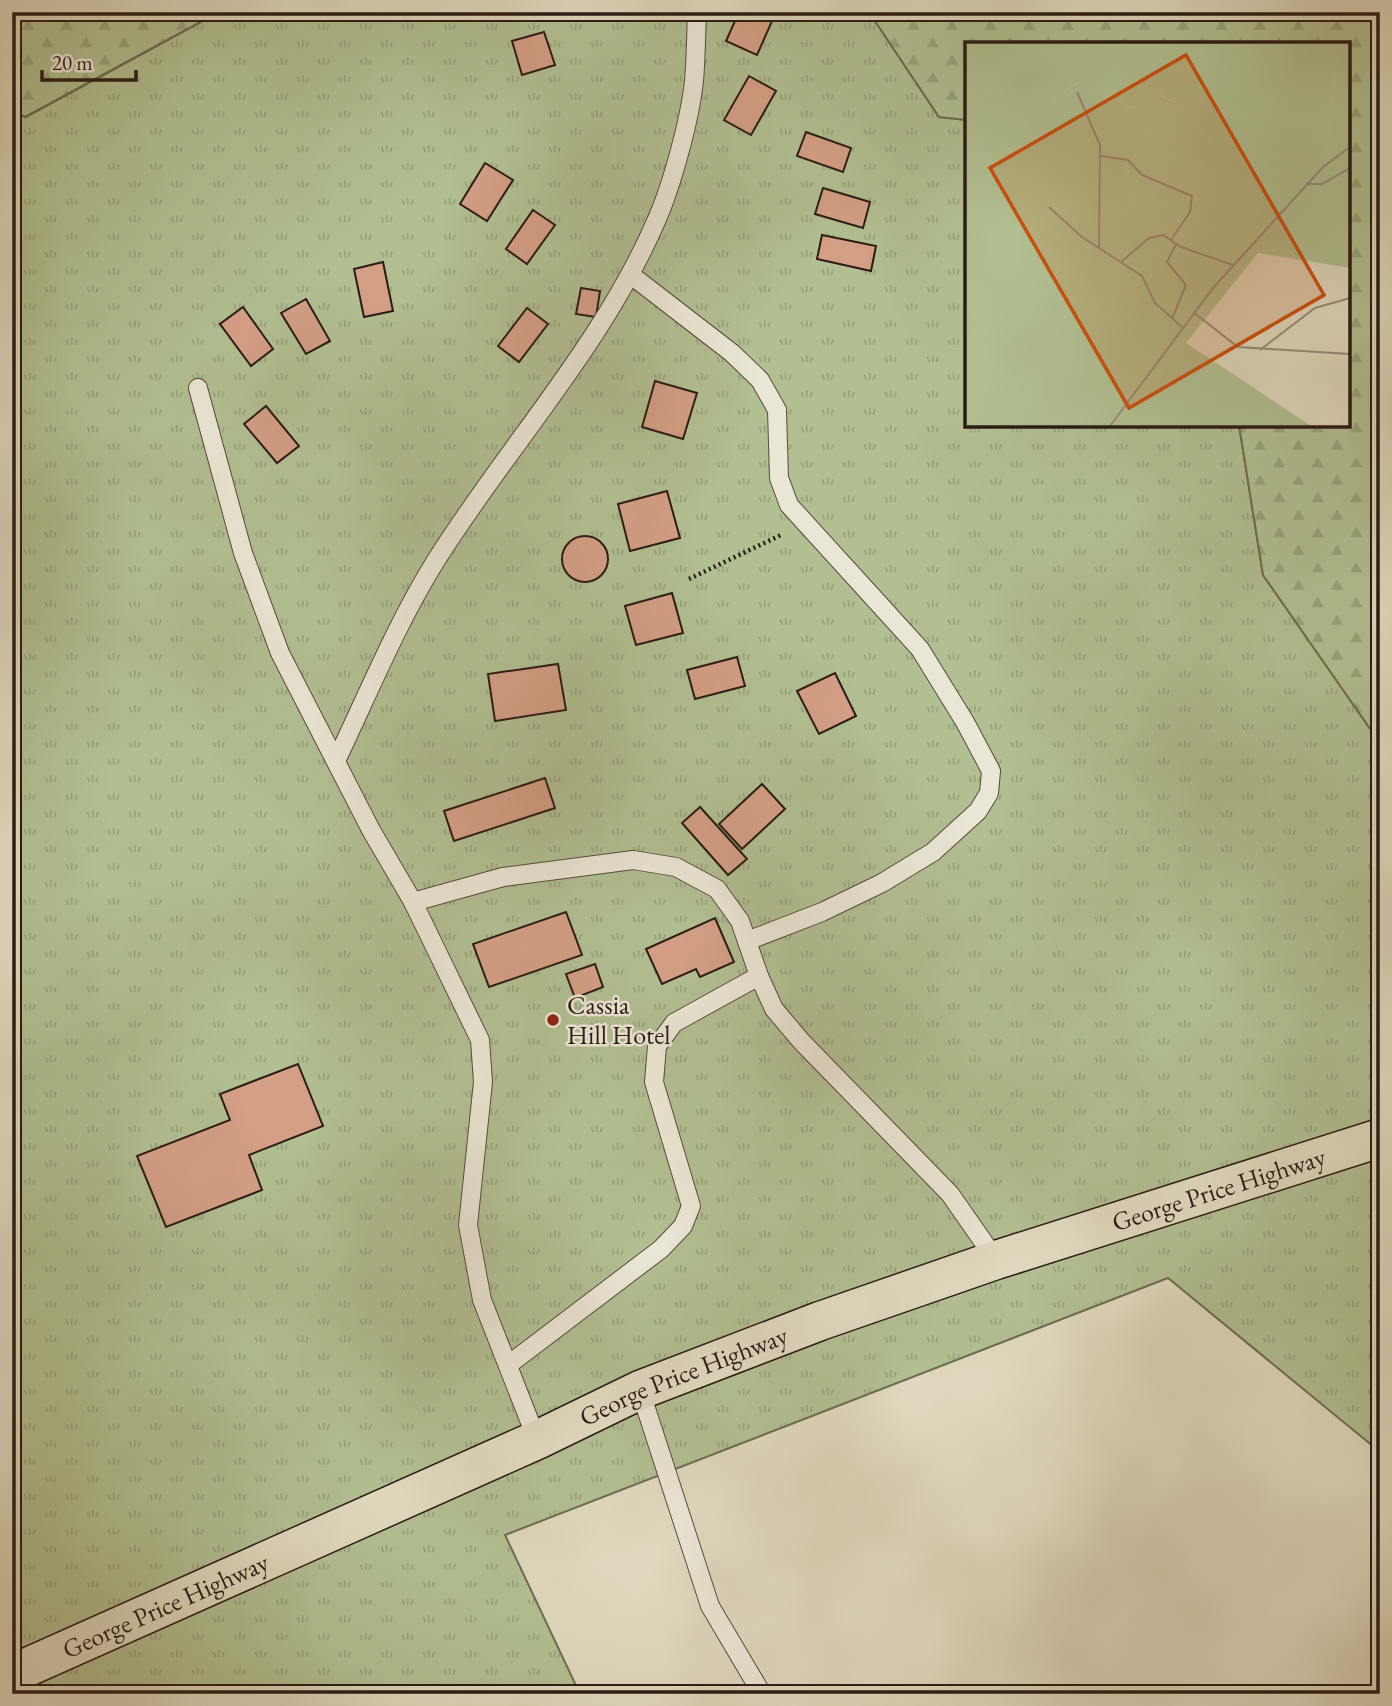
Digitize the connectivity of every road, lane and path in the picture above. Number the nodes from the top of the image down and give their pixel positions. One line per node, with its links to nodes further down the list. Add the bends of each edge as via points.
1 (697, 12): 2 (lane, via 694,83 680,146 658,217)
2 (631, 275): 4 (lane, via 760,380 777,410 779,478 789,505); 6 (lane, via 436,560 406,612)
3 (198, 388): 6 (lane, via 243,553 280,653)
4 (804, 524): 5 (path); 8 (lane, via 920,649 991,771 989,793 978,811 923,859 822,912)
5 (689, 579)
6 (336, 761): 7 (lane)
7 (413, 902): 8 (lane, via 503,877 633,860 676,867 717,889 740,921); 12 (lane, via 480,1040 483,1082 468,1226 482,1300)
8 (747, 941): 9 (lane)
9 (759, 976): 11 (lane, via 774,1009 950,1194); 12 (lane, via 674,1023 657,1046 654,1082 691,1206 683,1226 661,1249)
10 (1380, 1138): 11 (highway, George Price Highway)
11 (996, 1260): 13 (highway, George Price Highway)
12 (508, 1365): 14 (lane)
13 (640, 1390): 14 (highway, George Price Highway); 16 (lane, via 710,1606)
14 (537, 1440): 15 (highway, George Price Highway)
15 (12, 1674)
16 (762, 1694)

